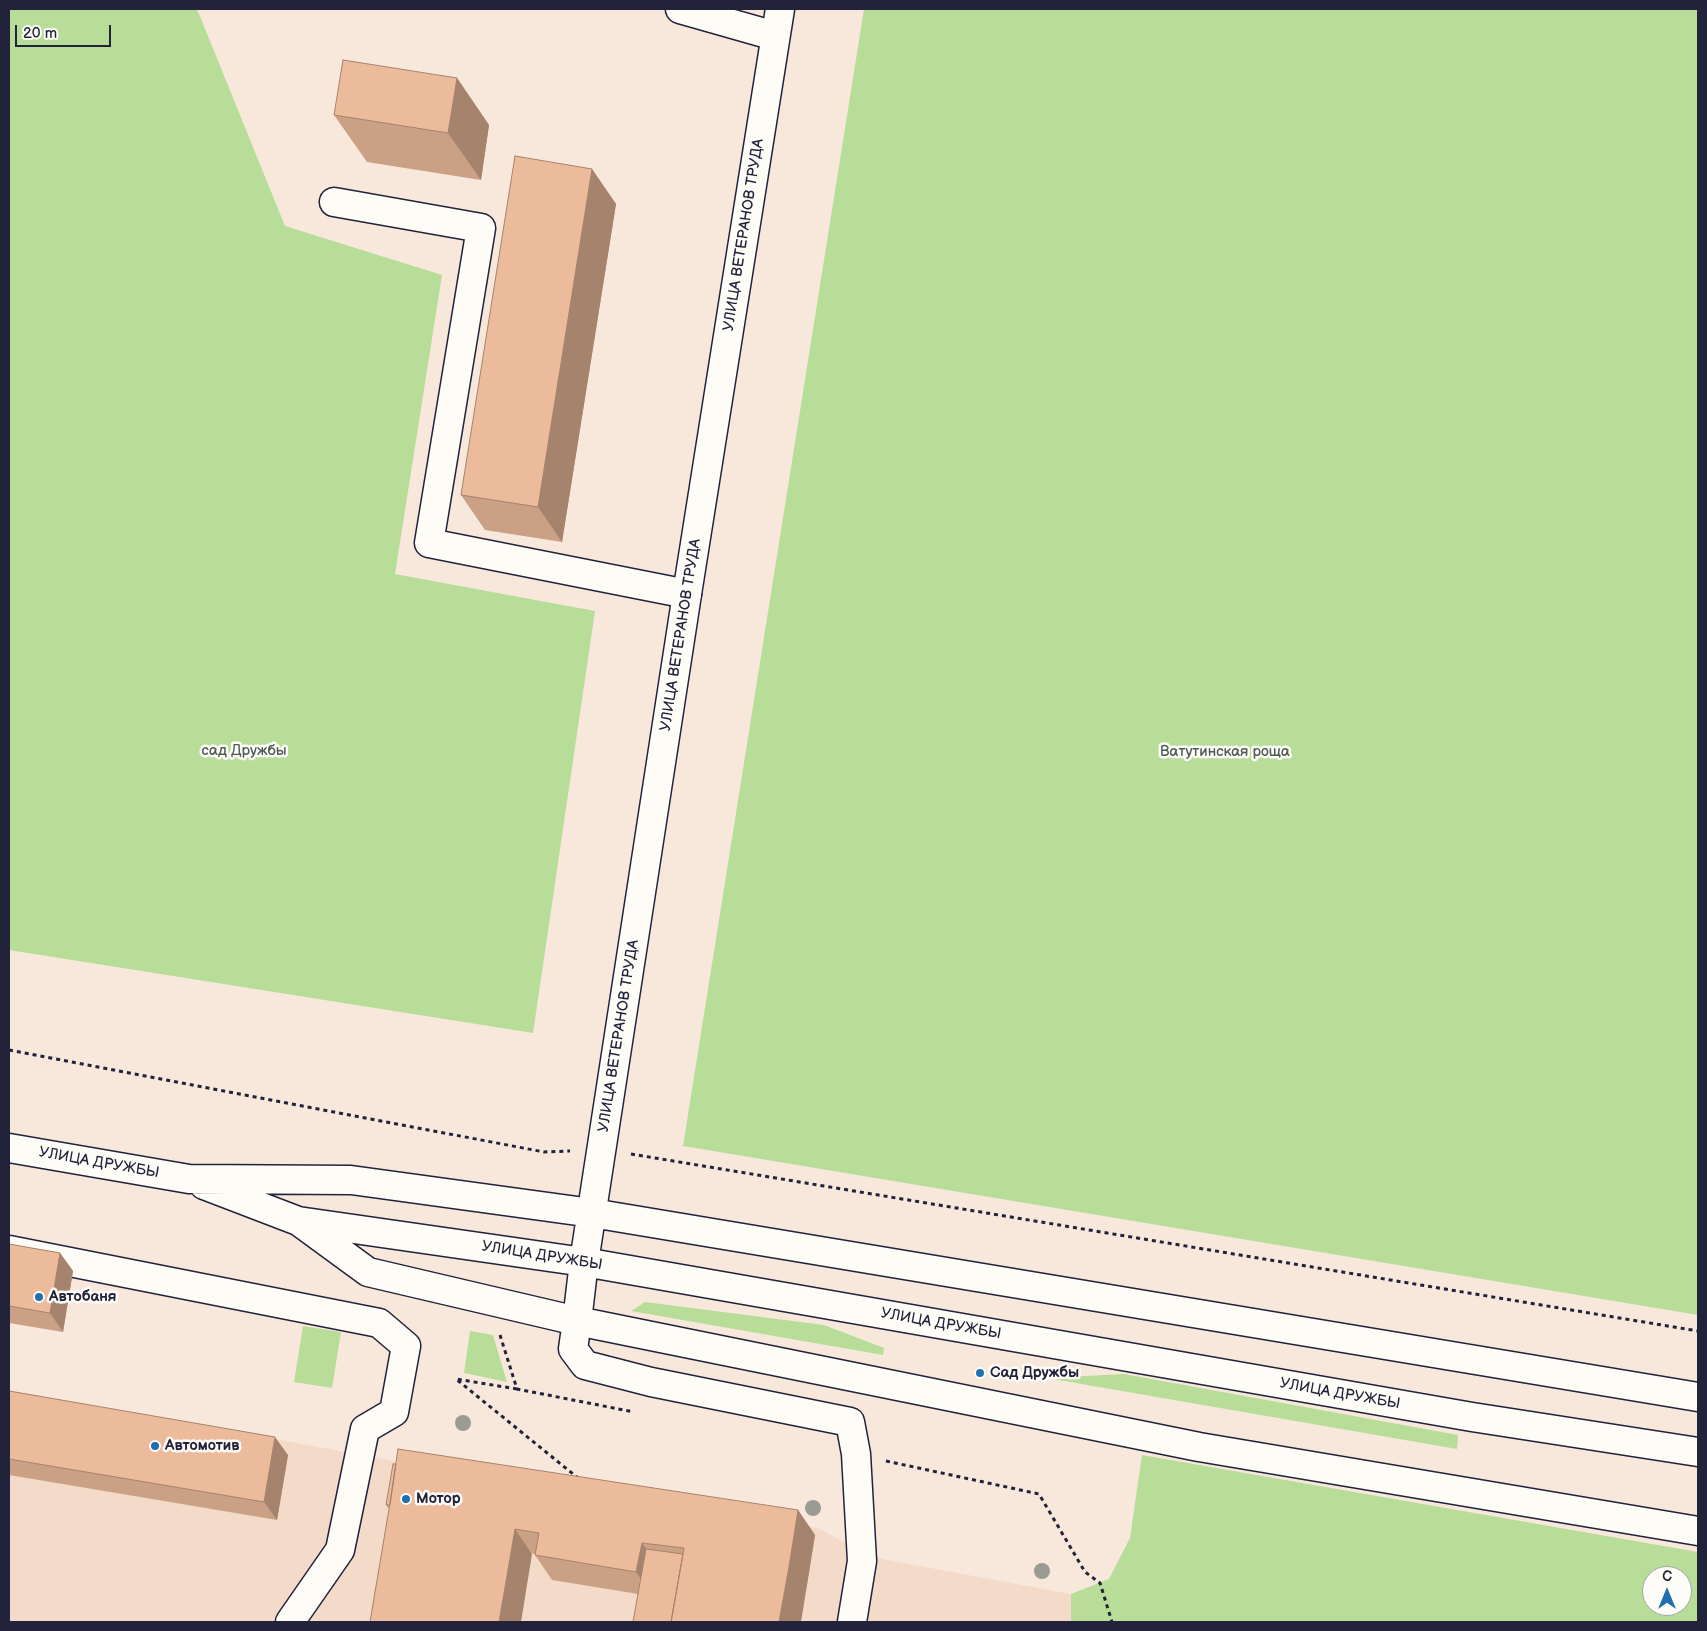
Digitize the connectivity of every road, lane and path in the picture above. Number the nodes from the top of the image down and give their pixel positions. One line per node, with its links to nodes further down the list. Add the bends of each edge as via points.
1 (680, 9): 3 (main road)
2 (780, 9): 3 (main road, УЛИЦА ВЕТЕРАНОВ ТРУДА)
3 (776, 36): 5 (main road, УЛИЦА ВЕТЕРАНОВ ТРУДА)
4 (334, 202): 5 (main road, via 481,228 429,544)
5 (687, 594): 8 (main road, УЛИЦА ВЕТЕРАНОВ ТРУДА)
6 (9, 1050): 8 (path, via 544,1152)
7 (9, 1148): 9 (main road, УЛИЦА ДРУЖБЫ)
8 (602, 1149): 10 (main road, УЛИЦА ВЕТЕРАНОВ ТРУДА); 15 (path)
9 (189, 1179): 10 (main road, УЛИЦА ДРУЖБЫ, via 351,1180); 11 (main road, УЛИЦА ДРУЖБЫ)
10 (592, 1213): 13 (main road, УЛИЦА ВЕТЕРАНОВ ТРУДА); 17 (main road, УЛИЦА ДРУЖБЫ)
11 (298, 1221): 13 (main road, УЛИЦА ДРУЖБЫ); 14 (main road, via 368,1272)
12 (9, 1250): 21 (main road, via 379,1323 406,1346 394,1412 365,1429 340,1550)
13 (584, 1262): 14 (main road, УЛИЦА ВЕТЕРАНОВ ТРУДА); 18 (main road, УЛИЦА ДРУЖБЫ, via 1462,1415)
14 (577, 1321): 20 (main road, via 1199,1447); 22 (main road, УЛИЦА ВЕТЕРАНОВ ТРУДА, via 573,1349 585,1365 651,1382 850,1422 856,1454 862,1561)
15 (1698, 1331)
16 (517, 1389): 19 (path, via 456,1379)
17 (1698, 1397)
18 (1698, 1452)
19 (578, 1478)
20 (1698, 1531)
21 (290, 1622)
22 (852, 1622)

